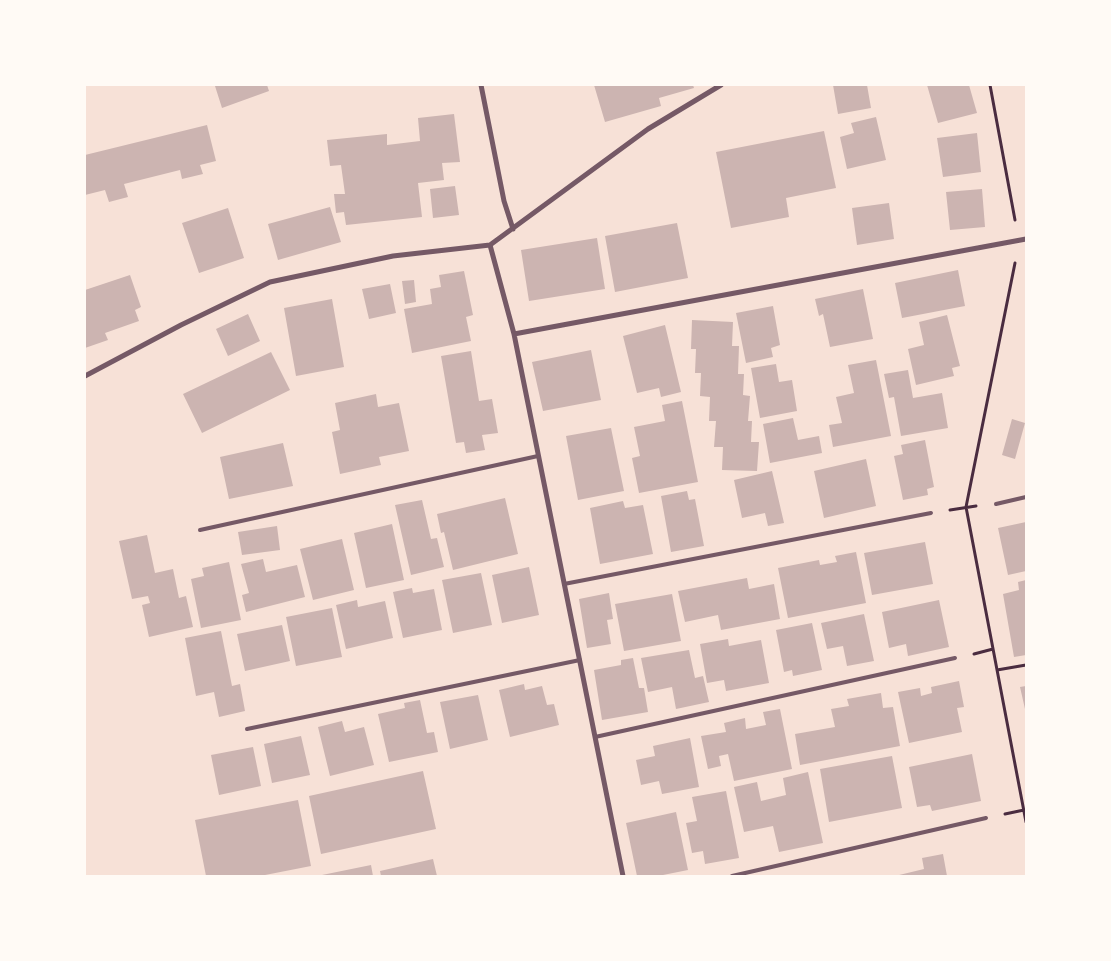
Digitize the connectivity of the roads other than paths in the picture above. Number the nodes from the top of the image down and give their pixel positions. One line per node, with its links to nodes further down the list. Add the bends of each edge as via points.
1 (481, 85): 3 (street, via 504,201)
2 (721, 85): 3 (street, via 648,129)
3 (513, 229): 5 (street)
4 (1026, 239): 6 (street)
5 (490, 245): 6 (street); 7 (street, via 393,256 270,282)
6 (514, 334): 8 (street)
7 (85, 376)
8 (538, 456): 12 (lane); 13 (street)
9 (1026, 497): 10 (lane)
10 (996, 504)
11 (931, 513): 13 (lane)
12 (200, 530)
13 (564, 584): 15 (street)
14 (955, 658): 17 (lane)
15 (580, 660): 16 (lane); 17 (street)
16 (247, 729)
17 (595, 737): 19 (street)
18 (986, 818): 20 (lane)
19 (623, 876)
20 (732, 876)

